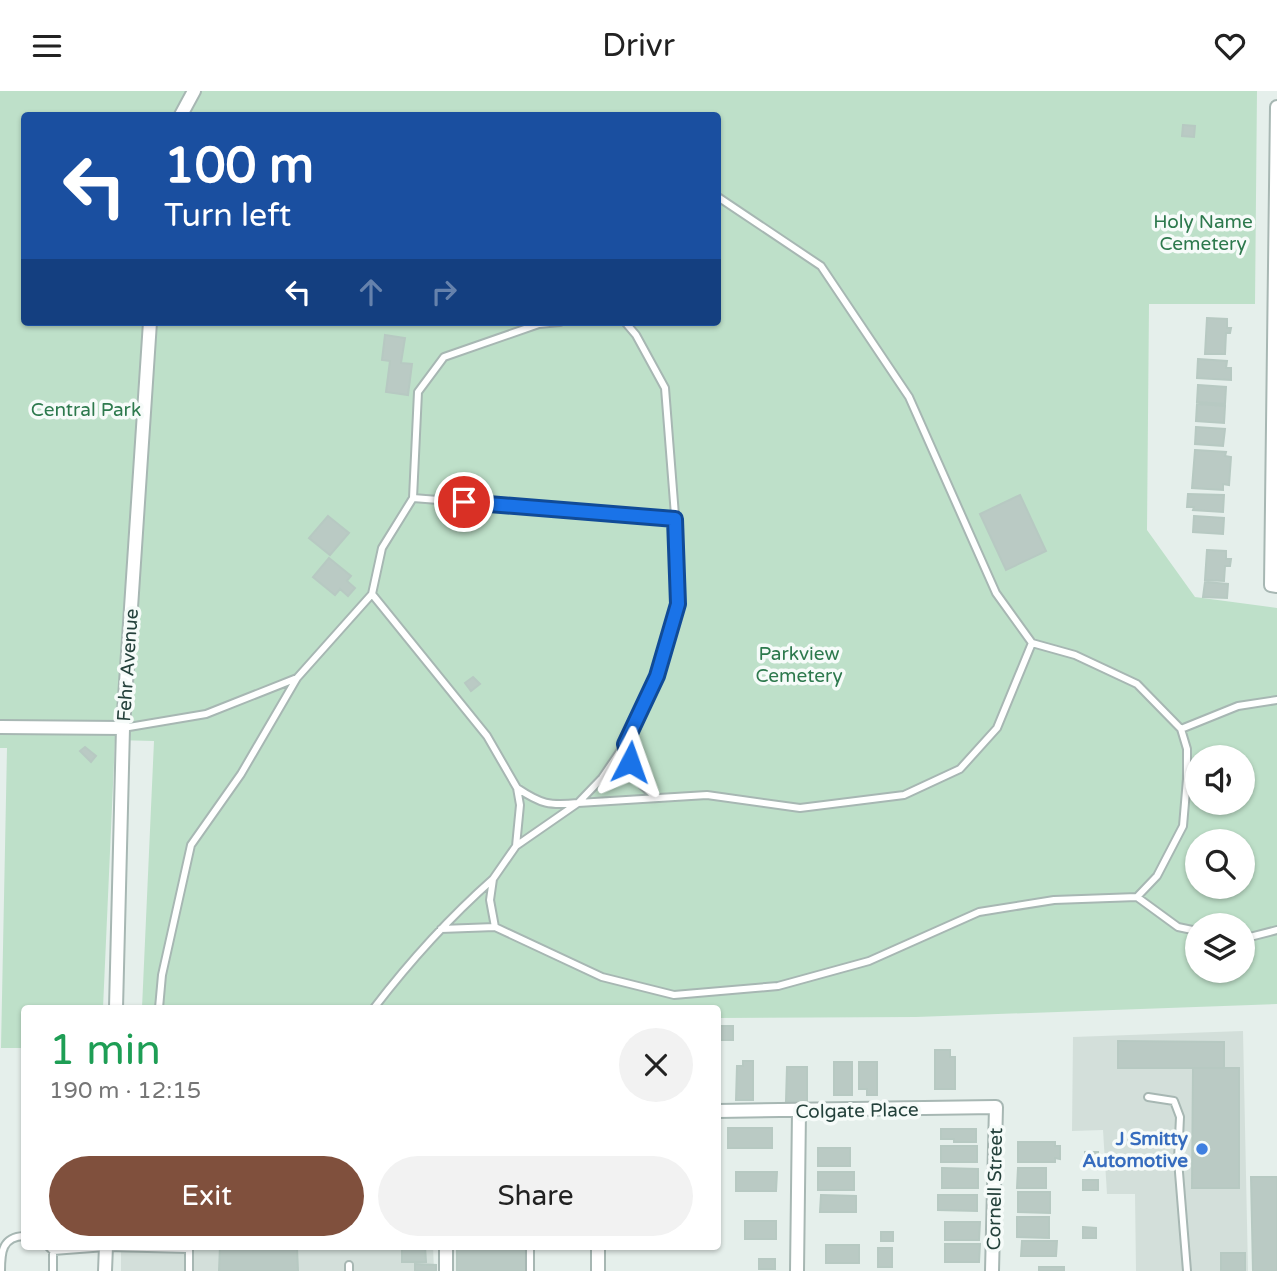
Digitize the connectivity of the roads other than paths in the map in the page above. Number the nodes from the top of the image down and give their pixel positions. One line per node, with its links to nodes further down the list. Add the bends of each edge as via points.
1 (194, 91): 3 (street)
2 (1277, 107): 10 (street)
3 (183, 112)
4 (721, 199): 12 (lane, via 821,266 909,397 996,593)
5 (150, 326): 16 (street, Fehr Avenue)
6 (533, 326): 8 (lane, via 444,357 418,392)
7 (628, 326): 9 (lane, via 664,388)
8 (413, 499): 9 (lane); 11 (lane, via 382,548)
9 (675, 519): 18 (lane, via 678,604 657,676)
10 (1274, 585)
11 (372, 594): 13 (lane); 19 (lane, via 486,736)
12 (1032, 643): 17 (lane, via 1075,655 1137,684); 20 (lane, via 997,728 960,769 904,795 800,808 707,795)
13 (297, 678): 16 (lane, via 205,714); 31 (lane, via 241,775 191,845)
14 (1277, 700): 17 (lane, via 1238,706)
15 (0, 727): 16 (street)
16 (123, 728): 30 (street, Fehr Avenue)
17 (1181, 729): 24 (lane, via 1187,759 1183,826 1157,876)
18 (625, 744): 20 (lane, via 642,785); 21 (lane)
19 (517, 788): 21 (lane, via 552,806); 22 (lane)
20 (656, 798): 21 (lane)
21 (578, 803): 22 (lane)
22 (516, 846): 23 (lane)
23 (493, 879): 25 (lane, via 490,900); 27 (lane)
24 (1137, 897): 25 (lane, via 1054,900 979,912 869,961 778,986 674,995 602,977); 26 (lane)
25 (495, 927): 27 (lane)
26 (1185, 928)
27 (441, 929): 32 (lane)
28 (1277, 930): 29 (lane)
29 (1255, 936)
30 (116, 1005)
31 (159, 1005)
32 (376, 1005)
33 (1148, 1097): 53 (lane, via 1174,1101 1180,1118 1178,1160)
34 (996, 1107): 36 (street, Colgate Place); 52 (street, Cornell Street)
35 (721, 1111): 36 (street, Colgate Place)
36 (799, 1111): 51 (street)
37 (21, 1236): 44 (lane, via 5,1243)
38 (50, 1250): 45 (lane)
39 (106, 1250): 46 (street)
40 (189, 1250): 47 (lane)
41 (446, 1250): 48 (street)
42 (530, 1250): 49 (lane)
43 (598, 1250): 50 (street)
44 (1, 1271)
45 (53, 1271)
46 (105, 1271)
47 (189, 1271)
48 (446, 1271)
49 (530, 1271)
50 (598, 1271)
51 (797, 1271)
52 (992, 1271)
53 (1187, 1271)

